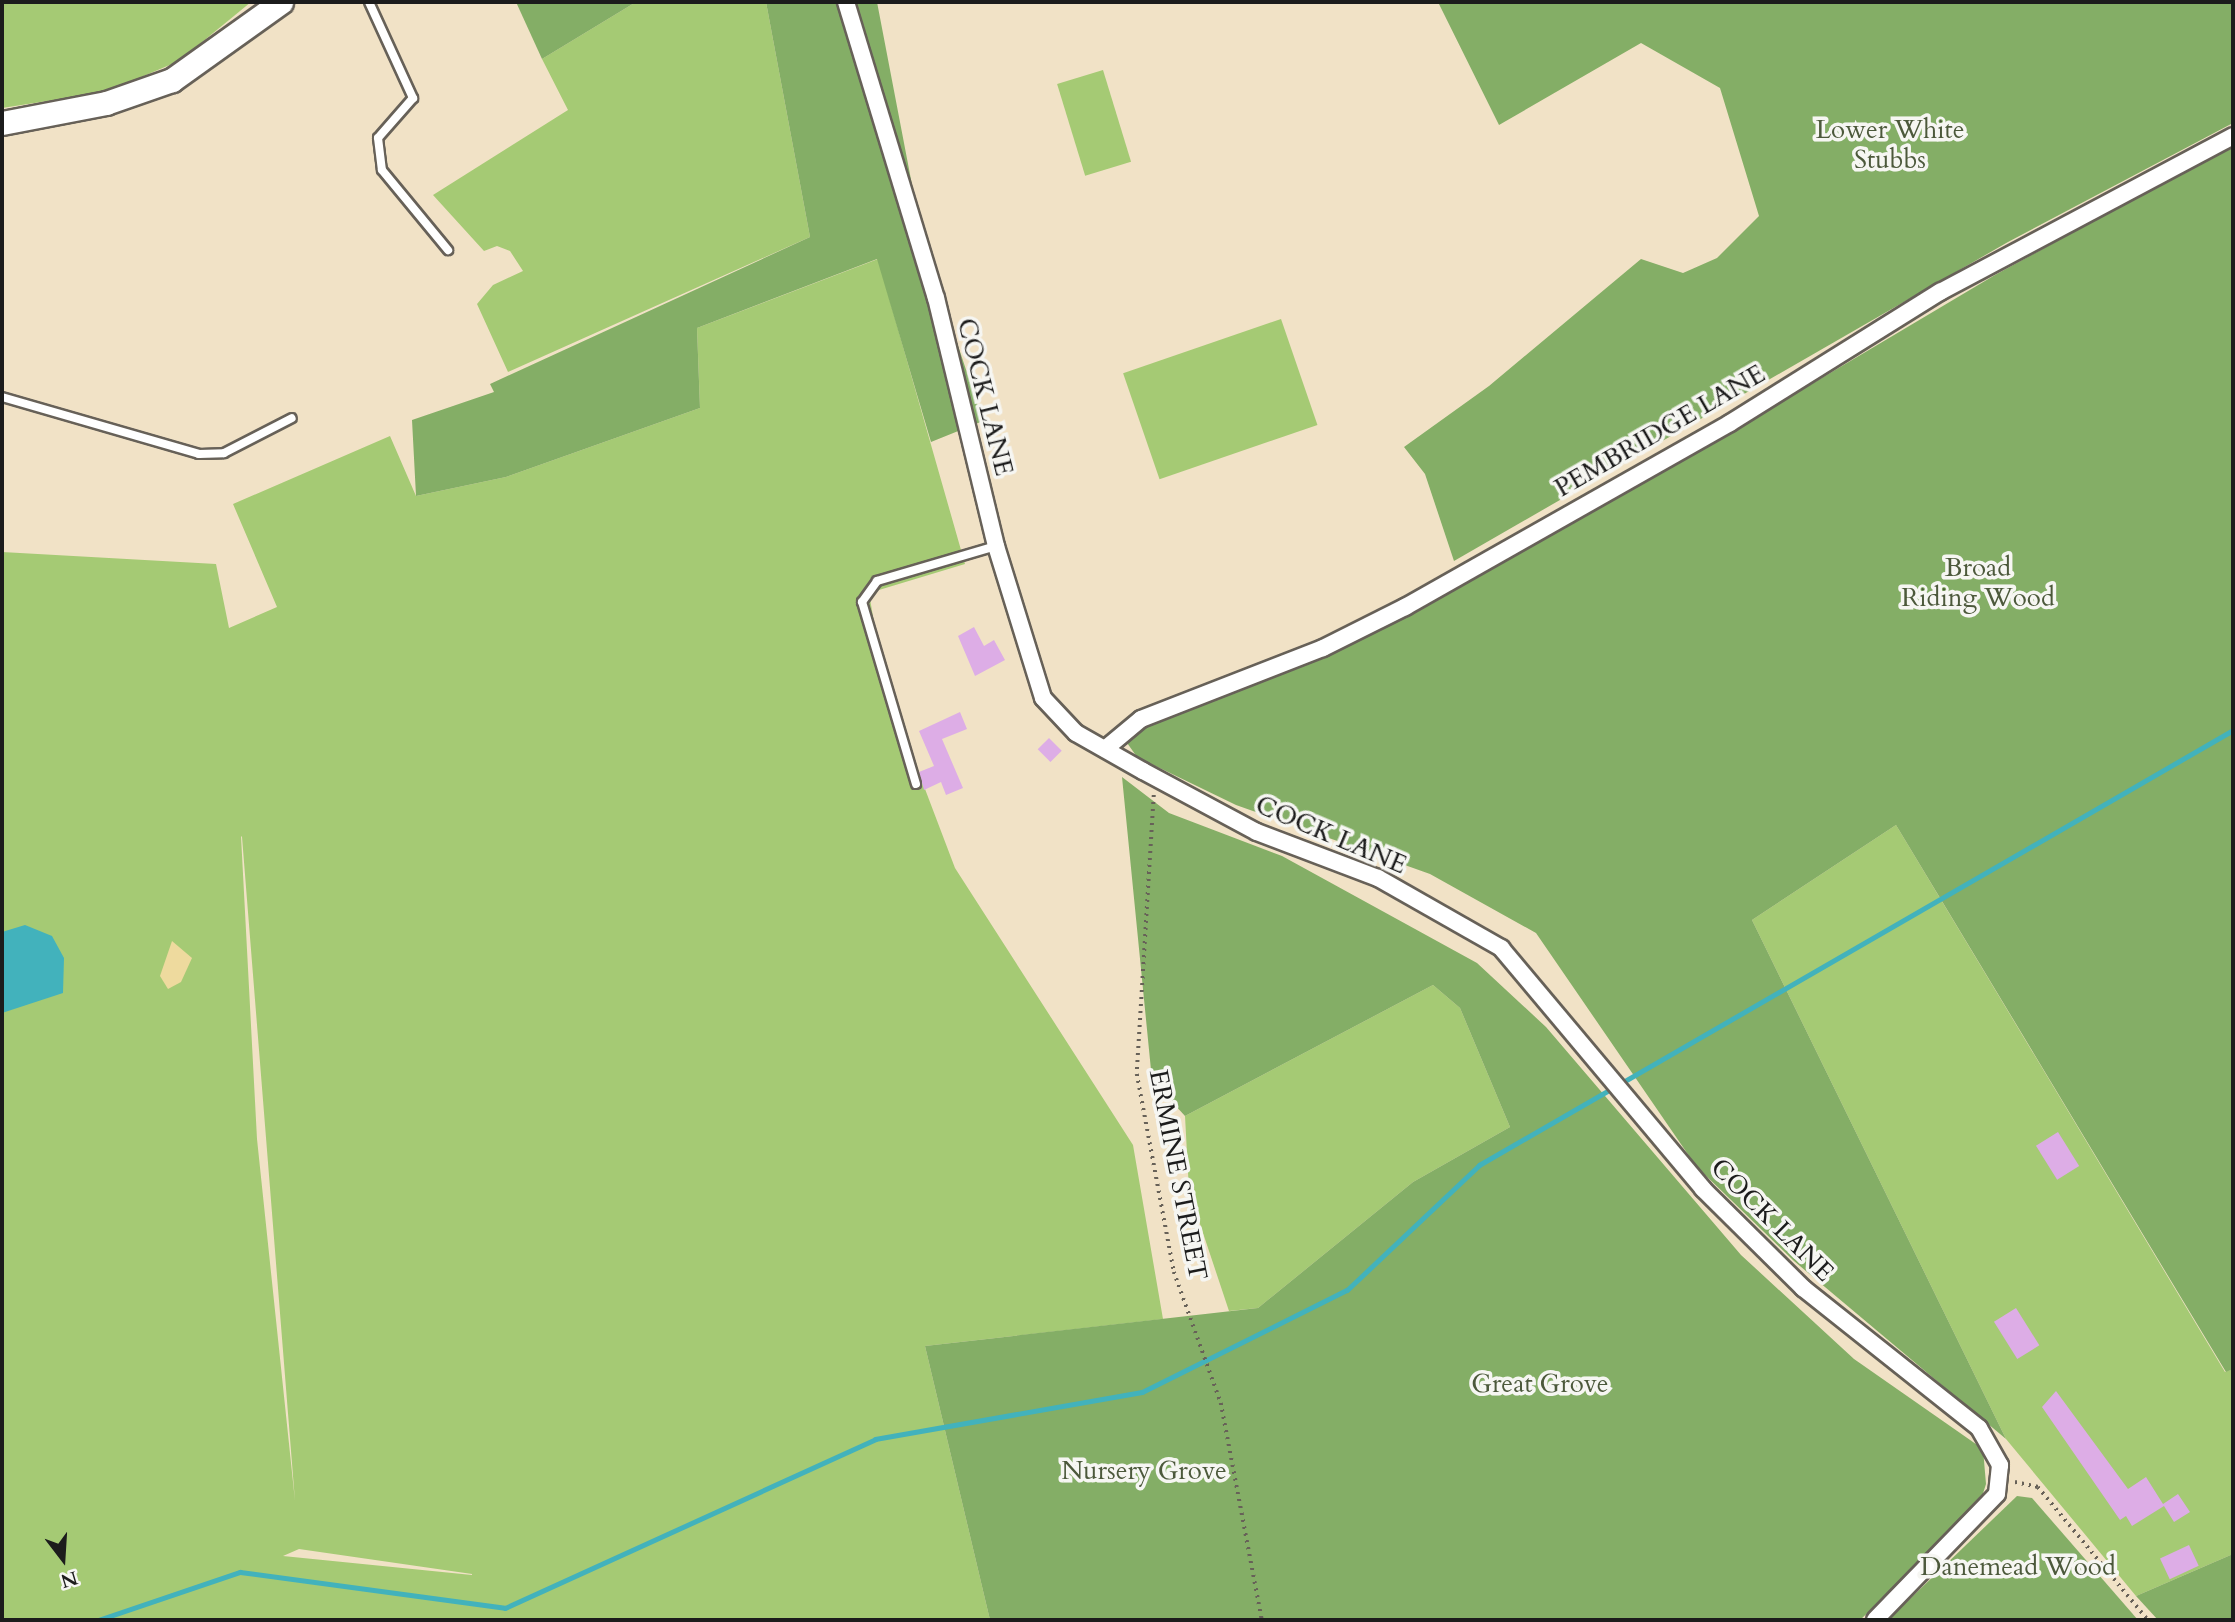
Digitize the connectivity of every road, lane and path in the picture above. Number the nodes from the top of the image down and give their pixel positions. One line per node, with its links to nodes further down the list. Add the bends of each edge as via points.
1 (281, 2): 4 (street, via 172,80 106,103)
2 (369, 2): 6 (lane, via 412,98 378,138 382,170)
3 (846, 2): 9 (street, COCK LANE, via 936,298)
4 (2, 123)
5 (2233, 136): 10 (street, PEMBRIDGE LANE, via 1940,292 1730,423 1405,607 1323,648 1141,719)
6 (448, 250)
7 (2, 397): 8 (lane, via 199,454 224,453)
8 (292, 418)
9 (996, 546): 10 (street, COCK LANE, via 1043,698 1064,724); 12 (lane, via 877,581 862,602)
10 (1105, 749): 11 (street, COCK LANE)
11 (1143, 771): 13 (street, COCK LANE, via 1257,832 1378,878 1502,948 1703,1189 1803,1288 1979,1428); 14 (path, ERMINE STREET, via 1155,805 1137,1074 1174,1272 1221,1403)
12 (916, 784)
13 (2003, 1481): 15 (street, via 1979,1517); 16 (path, via 2038,1487)
14 (1262, 1620)
15 (1875, 1620)
16 (2148, 1620)

